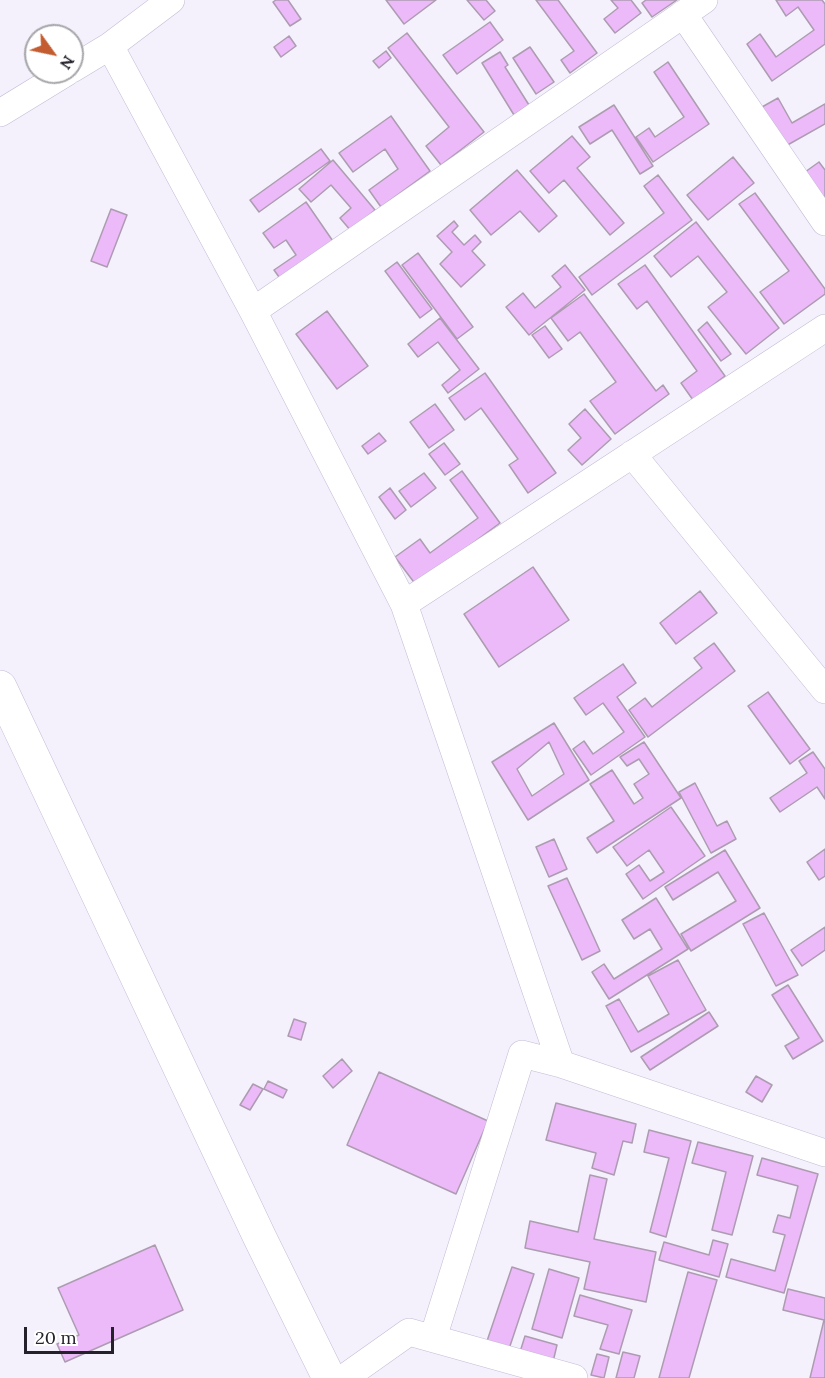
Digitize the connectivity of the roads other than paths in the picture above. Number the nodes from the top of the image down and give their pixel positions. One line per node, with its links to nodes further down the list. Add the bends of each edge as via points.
1 (171, 0): 3 (street)
2 (694, 7): 7 (street); 8 (street)
3 (110, 46): 4 (street); 8 (street)
4 (84, 62)
5 (47, 84): 6 (street)
6 (0, 113)
7 (825, 222)
8 (254, 311): 11 (street)
9 (825, 328): 10 (street)
10 (632, 454): 11 (street); 12 (street)
11 (404, 604): 15 (street)
12 (816, 657): 14 (street)
13 (0, 687): 18 (main road)
14 (825, 690)
15 (561, 1064): 16 (street); 17 (street, via 522,1054)
16 (825, 1153)
17 (433, 1338): 19 (street, via 410,1332); 20 (street)
18 (329, 1378)
19 (344, 1378)
20 (574, 1378)

